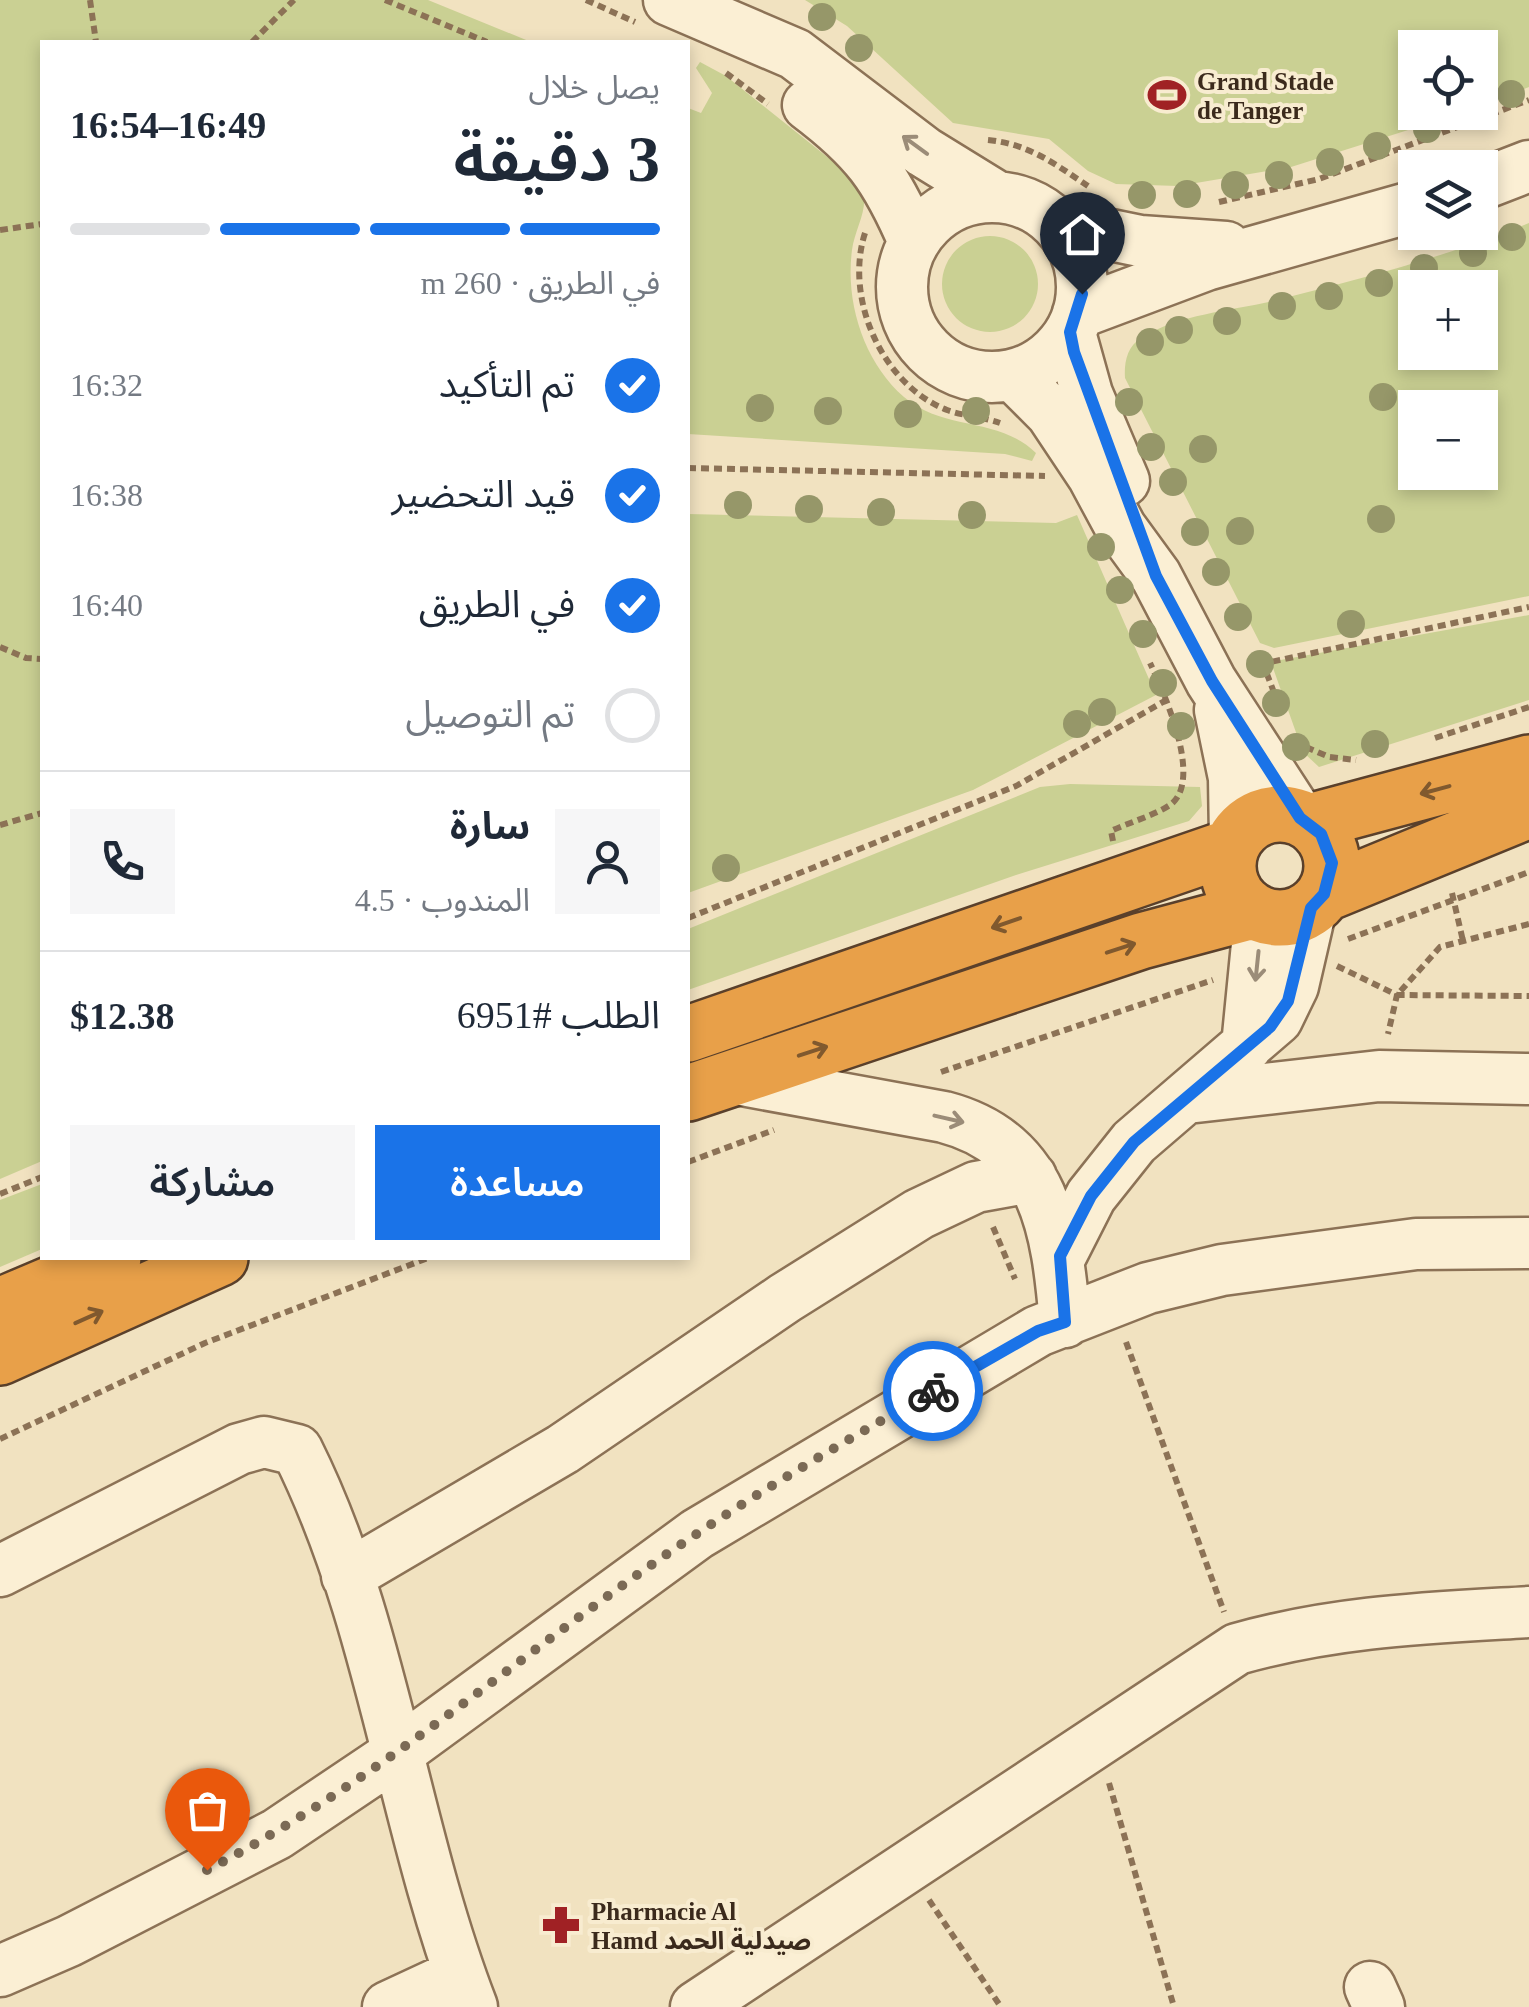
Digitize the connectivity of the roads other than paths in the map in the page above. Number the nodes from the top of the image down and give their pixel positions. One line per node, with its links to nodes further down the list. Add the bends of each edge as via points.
1 (669, 0): 2 (street)
2 (714, 44): 5 (street, one-way to 2, via 924,152 795,54 745,30); 8 (street, via 745,57 858,144 890,187)
3 (1529, 166): 4 (street)
4 (1498, 178)
5 (997, 197): 6 (street, via 1030,205); 8 (street, via 940,213)
6 (1057, 224): 9 (street, via 1140,241); 10 (street, via 1082,275)
7 (1398, 231): 9 (street)
8 (914, 242): 11 (street, via 902,286 904,309 920,340 966,374)
9 (1261, 249): 10 (street, via 1178,274)
10 (1074, 323): 11 (street, via 1046,360); 12 (street, via 1087,394)
11 (1013, 375): 12 (street, via 1051,414)
12 (1156, 576): 13 (street)
13 (1189, 690): 16 (street); 17 (street, via 1234,778)
14 (1529, 764): 16 (highway, one-way to 16)
15 (1529, 810): 18 (highway)
16 (1305, 820): 17 (highway, via 1269,815); 18 (highway, via 1329,847 1331,879)
17 (1233, 843): 18 (highway, via 1228,876 1242,902); 19 (highway, one-way to 19)
18 (1287, 907): 21 (highway, one-way to 18, via 1141,941); 22 (street, via 1288,1001 1270,1027 1249,1031)
19 (690, 1033)
20 (1529, 1079): 22 (street, via 1378,1076)
21 (709, 1086): 23 (street, one-way to 23, via 977,1126 1011,1148)
22 (1187, 1098): 25 (street, via 1111,1168)
23 (1031, 1177): 25 (street); 32 (street, via 976,1188 919,1214 563,1449)
24 (1529, 1243): 29 (street, via 1416,1244 1222,1270 1148,1288)
25 (1060, 1256): 29 (street)
26 (108, 1260): 28 (highway)
27 (216, 1260): 30 (highway, one-way to 27)
28 (0, 1306)
29 (1065, 1322): 34 (street, via 913,1402 697,1534)
30 (0, 1357)
31 (0, 1571): 32 (street, via 264,1442 296,1450)
32 (347, 1576): 34 (street)
33 (1529, 1612): 38 (street, via 1386,1619 1308,1629 1237,1648)
34 (396, 1754): 35 (street, via 276,1834); 36 (street)
35 (0, 1970)
36 (465, 1991): 37 (street)
37 (388, 2007)
38 (696, 2007)

